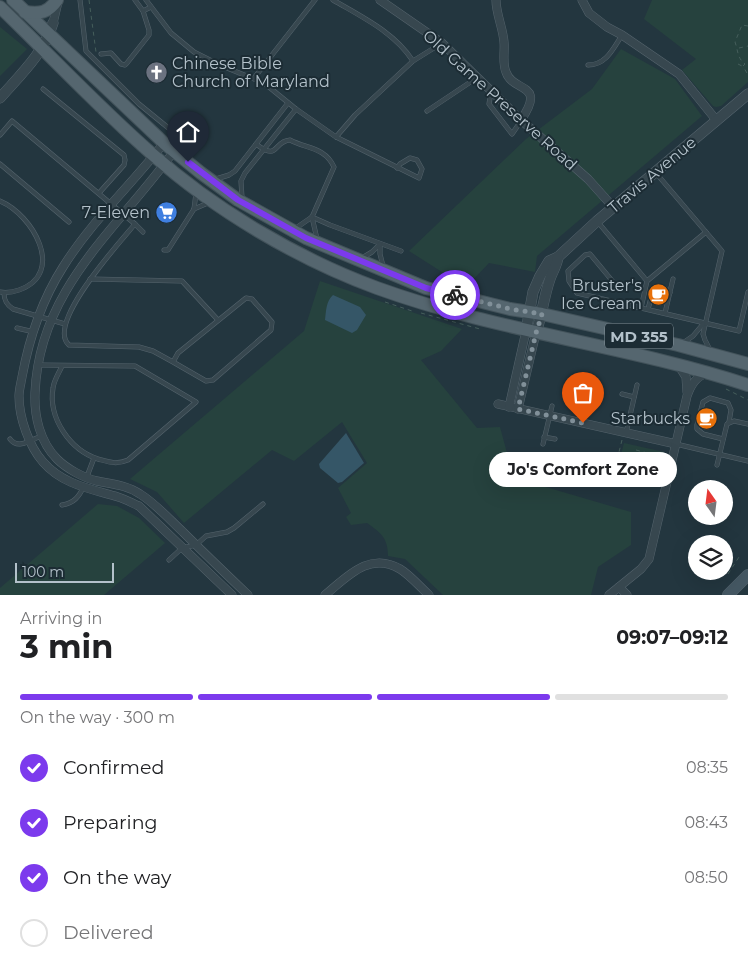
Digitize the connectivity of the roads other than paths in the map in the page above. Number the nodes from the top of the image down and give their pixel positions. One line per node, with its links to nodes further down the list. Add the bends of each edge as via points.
1 (12, 0): 14 (main road, MD 355)
2 (58, 0): 14 (main road, via 44,12); 15 (street)
3 (80, 0): 36 (lane, via 86,51 139,104)
4 (135, 0): 13 (lane)
5 (146, 0): 12 (lane)
6 (315, 0): 24 (lane)
7 (333, 0): 21 (lane, via 360,14 407,52)
8 (380, 0): 18 (street, Old Game Preserve Road)
9 (496, 0): 32 (street, via 504,40 506,75 524,87 530,97 530,105)
10 (582, 0): 16 (street, via 589,13)
11 (0, 7): 19 (main road, MD 355)
12 (150, 7): 13 (lane); 24 (lane, via 171,33 194,52)
13 (143, 11): 20 (lane, via 149,35 125,65 111,53)
14 (25, 12): 17 (main road, MD 355)
15 (53, 23): 17 (street)
16 (622, 35): 22 (lane, via 608,57); 33 (street, via 680,74)
17 (49, 36): 19 (street); 39 (main road, MD 355)
18 (442, 43): 21 (lane); 23 (street, Old Game Preserve Road)
19 (42, 48): 28 (street); 41 (main road, MD 355)
20 (99, 54)
21 (413, 61): 37 (lane)
22 (588, 66)
23 (478, 77): 26 (street, Old Game Preserve Road); 31 (lane)
24 (254, 78): 29 (lane)
25 (43, 89): 48 (lane, via 124,155 124,164)
26 (491, 91): 32 (street, Old Game Preserve Road); 32 (lane, via 489,104 512,134)
27 (748, 94): 33 (street, Travis Avenue)
28 (0, 98)
29 (288, 102): 30 (lane); 38 (lane)
30 (296, 110): 37 (lane); 40 (lane)
31 (427, 111)
32 (521, 120): 53 (street, Old Game Preserve Road, via 588,179)
33 (717, 121): 45 (street, Travis Avenue)
34 (176, 123): 36 (lane)
35 (0, 135): 48 (lane, via 12,122)
36 (177, 135): 39 (lane); 39 (lane)
37 (336, 137): 44 (lane)
38 (256, 144): 40 (lane); 46 (lane, via 235,171)
39 (169, 147): 41 (street); 43 (street); 46 (main road, MD 355)
40 (264, 151): 51 (lane, via 241,181); 56 (lane, via 277,150 290,140 329,157 334,167)
41 (154, 156): 43 (main road, MD 355); 52 (street)
42 (0, 164): 58 (lane)
43 (164, 164): 47 (main road, MD 355); 55 (street)
44 (397, 168): 44 (lane, via 406,159 417,160 422,169 420,178)
45 (656, 172): 53 (street, Travis Avenue); 62 (lane)
46 (211, 180): 51 (main road, MD 355)
47 (196, 188): 50 (main road, MD 355); 54 (lane)
48 (99, 193): 52 (lane)
49 (0, 201): 74 (lane, via 19,213 32,227 42,261 38,275 29,285)
50 (214, 202): 54 (lane); 89 (main road, MD 355, via 318,263 376,288)
51 (243, 202): 60 (main road, MD 355)
52 (112, 205): 55 (lane); 82 (street, via 63,268)
53 (614, 208): 57 (street, Travis Avenue)
54 (194, 209): 65 (lane, via 168,250)
55 (122, 214): 59 (lane); 83 (street, via 66,288)
56 (312, 217): 60 (lane); 63 (lane); 64 (lane)
57 (597, 221): 67 (street, Travis Avenue); 72 (lane)
58 (69, 222)
59 (135, 224): 61 (lane); 71 (lane)
60 (292, 230): 63 (main road, MD 355)
61 (143, 232)
62 (706, 232): 72 (lane); 85 (lane, via 722,251)
63 (319, 243): 68 (main road, MD 355)
64 (380, 244): 66 (lane); 68 (lane, via 367,256); 69 (lane)
65 (164, 250)
66 (401, 251)
67 (558, 257): 79 (street, Travis Avenue, via 548,261 533,292); 81 (street, Travis Avenue)
68 (356, 259): 69 (main road, MD 355)
69 (385, 271): 79 (main road, MD 355, via 426,288)
70 (673, 279): 76 (lane)
71 (90, 280): 84 (lane, via 182,281); 86 (lane)
72 (647, 281): 77 (lane)
73 (614, 283): 77 (lane, via 591,255 585,255 568,270 575,292)
74 (2, 292): 82 (lane, via 8,306)
75 (748, 292): 85 (lane, via 739,331)
76 (670, 293): 78 (lane, via 664,288 654,288); 80 (lane)
77 (641, 308): 78 (lane)
78 (648, 310): 80 (lane)
79 (528, 312): 81 (main road, MD 355); 89 (street, Travis Avenue)
80 (665, 313): 85 (lane)
81 (542, 314): 89 (street, Travis Avenue); 90 (main road, MD 355)
82 (40, 316): 83 (lane); 88 (street)
83 (52, 319): 86 (lane); 94 (street)
84 (218, 320): 92 (lane, via 178,353); 92 (lane, via 250,298 270,318 273,326 213,380 206,381)
85 (705, 323): 90 (lane); 91 (lane, via 705,340)
86 (65, 324): 92 (lane, via 64,339 69,345 139,347)
87 (17, 328): 88 (lane)
88 (34, 332): 116 (street, via 19,394)
89 (531, 332): 95 (main road, MD 355); 104 (street); 106 (street)
90 (678, 345): 91 (main road, MD 355)
91 (713, 354): 93 (main road, MD 355)
92 (173, 362)
93 (748, 364)
94 (38, 365): 96 (lane); 110 (street, via 34,407)
95 (678, 365): 97 (main road, MD 355); 101 (street, via 686,377)
96 (62, 366): 120 (lane, via 53,388 56,417 68,438); 120 (lane, via 135,366 196,402 128,460 119,464)
97 (710, 373): 98 (main road, MD 355); 101 (street, via 696,380)
98 (748, 384)
99 (637, 385): 102 (lane)
100 (622, 394): 102 (lane)
101 (687, 396): 118 (street)
102 (634, 397): 111 (lane)
103 (498, 404): 104 (street)
104 (509, 406): 106 (street)
105 (552, 406): 107 (lane)
106 (518, 409): 107 (street)
107 (549, 416): 111 (street); 112 (lane)
108 (729, 422): 109 (lane); 115 (lane); 115 (lane, via 731,410 728,402 710,398 703,402 698,430)
109 (748, 424)
110 (42, 435): 116 (lane); 123 (street, via 58,460)
111 (624, 436): 118 (street)
112 (544, 437): 114 (lane); 117 (lane)
113 (10, 438): 116 (lane, via 17,445)
114 (555, 439)
115 (723, 439): 119 (lane)
116 (30, 441): 124 (street, via 43,462 56,474)
117 (543, 444)
118 (676, 444): 119 (lane); 131 (street, via 649,559)
119 (720, 454): 121 (lane); 122 (lane)
120 (94, 458): 123 (lane)
121 (748, 461)
122 (717, 465)
123 (87, 478): 124 (lane); 127 (street, via 140,493)
124 (83, 488): 126 (lane, via 80,496); 128 (street, via 139,506)
125 (263, 504): 127 (lane, via 228,532 206,536)
126 (62, 505)
127 (196, 545): 128 (lane); 132 (street)
128 (182, 548): 129 (lane); 133 (street)
129 (169, 560)
130 (748, 575): 138 (main road)
131 (618, 587): 136 (street); 137 (street)
132 (243, 593)
133 (232, 595)
134 (325, 595): 135 (street, via 360,566 383,563 401,569)
135 (429, 595)
136 (609, 595)
137 (627, 595)
138 (728, 595)

